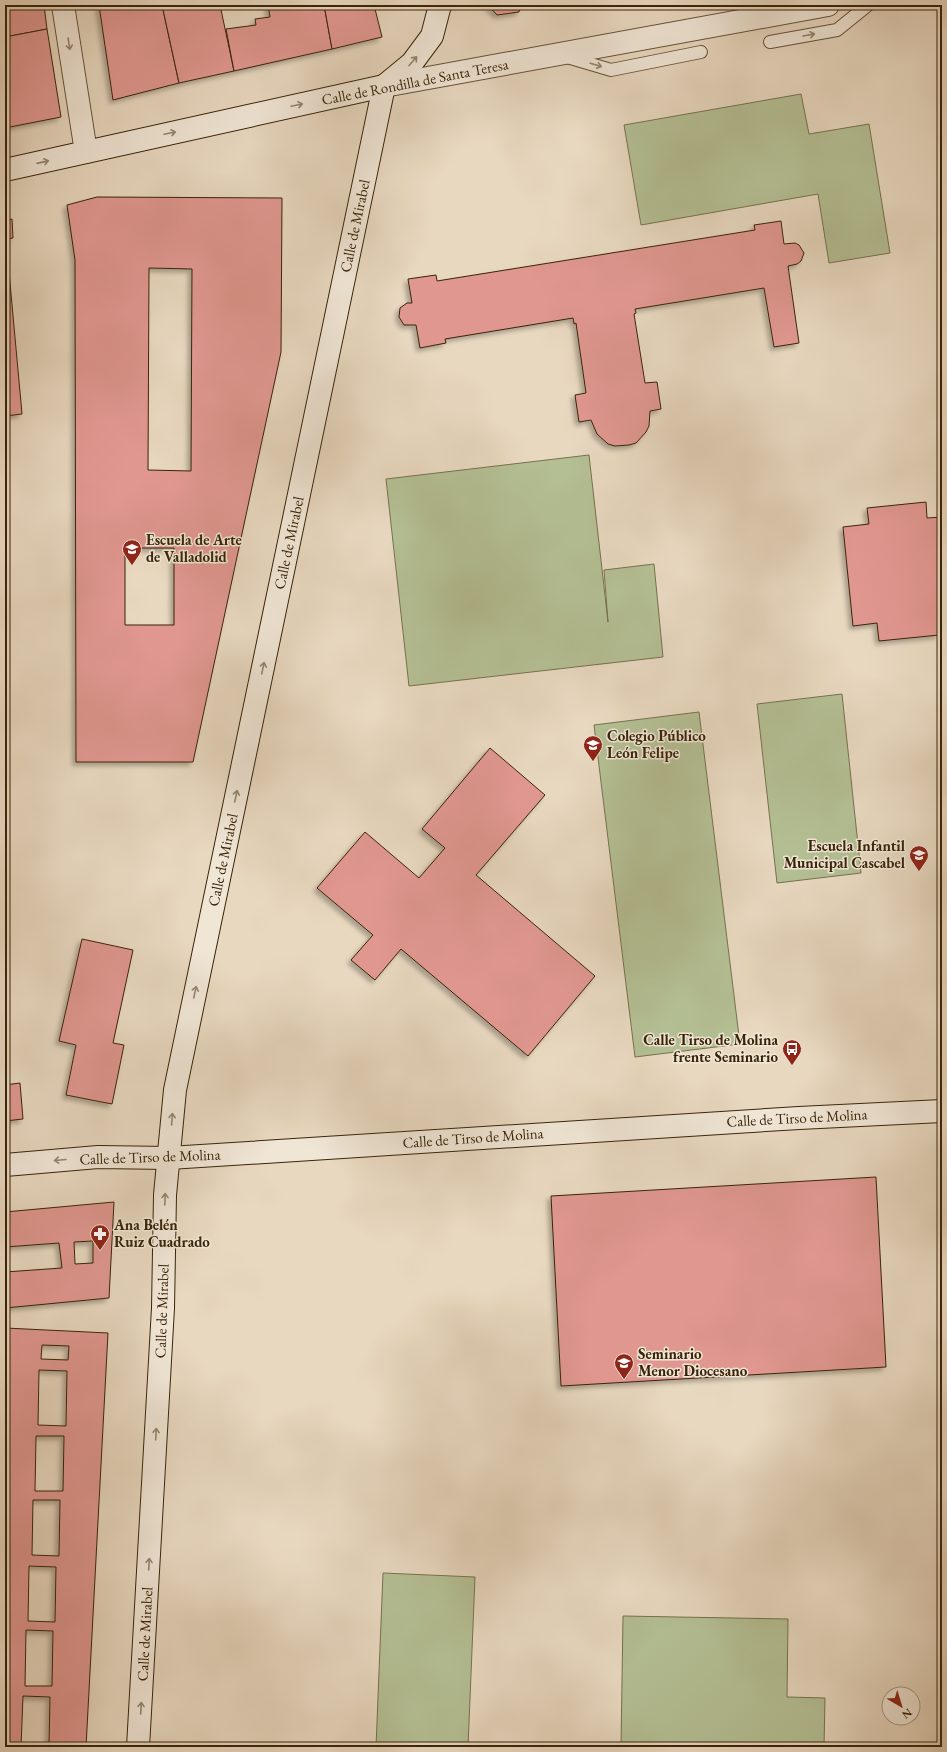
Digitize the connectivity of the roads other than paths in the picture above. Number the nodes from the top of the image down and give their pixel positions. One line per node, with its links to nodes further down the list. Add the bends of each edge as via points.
1 (63, 5): 9 (street, one-way to 9)
2 (440, 5): 8 (street, one-way to 2, via 412,63 432,36)
3 (828, 5): 7 (street, Calle de Rondilla de Santa Teresa)
4 (868, 5): 5 (lane, one-way to 4, via 837,30)
5 (770, 42)
6 (701, 52): 7 (lane, one-way to 6, via 611,70)
7 (558, 54): 8 (street, Calle de Rondilla de Santa Teresa)
8 (384, 86): 9 (street, Calle de Rondilla de Santa Teresa, one-way to 8); 12 (street, Calle de Mirabel, one-way to 8, via 175,1090)
9 (86, 152): 10 (street, Calle de Rondilla de Santa Teresa, one-way to 9)
10 (5, 170)
11 (942, 1111): 12 (street, Calle de Tirso de Molina)
12 (169, 1158): 13 (street, Calle de Tirso de Molina, one-way to 13, via 98,1157); 14 (street, Calle de Mirabel, one-way to 12, via 163,1308 165,1195)
13 (5, 1165)
14 (138, 1747)

